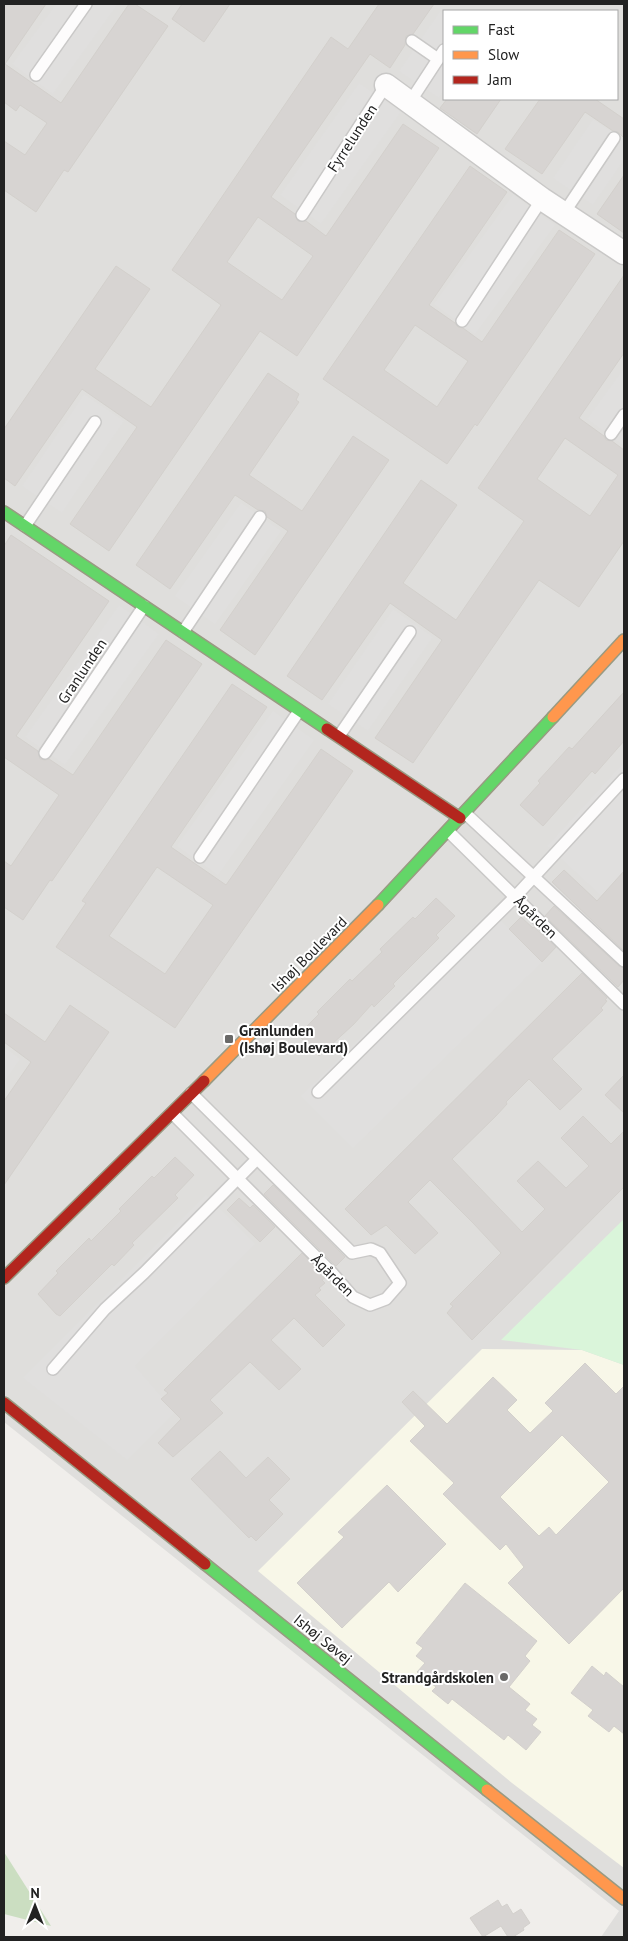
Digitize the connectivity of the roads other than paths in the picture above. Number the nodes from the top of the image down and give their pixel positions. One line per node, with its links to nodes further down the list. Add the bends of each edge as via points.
1 (86, 4): 4 (lane)
2 (412, 41): 3 (lane)
3 (441, 54): 6 (lane)
4 (36, 75)
5 (386, 84): 6 (street, Fyrrelunden); 10 (lane, Fyrrelunden)
6 (410, 102): 8 (street, Fyrrelunden)
7 (614, 138): 9 (lane)
8 (542, 199): 9 (street, Fyrrelunden); 12 (lane)
9 (564, 213): 11 (street, Fyrrelunden)
10 (302, 215)
11 (624, 253)
12 (462, 321)
13 (624, 415): 15 (lane)
14 (95, 422): 18 (lane)
15 (611, 434)
16 (4, 512): 18 (street)
17 (260, 517): 20 (lane)
18 (25, 526): 19 (street)
19 (144, 606): 20 (street); 25 (lane, Granlunden)
20 (183, 632): 23 (street)
21 (410, 632): 24 (lane)
22 (624, 640): 27 (street, Ishøj Boulevard)
23 (299, 711): 24 (street); 29 (lane)
24 (339, 737): 27 (street)
25 (45, 753)
26 (624, 779): 30 (lane)
27 (462, 816): 28 (street, Ishøj Boulevard); 30 (lane, Ågården)
28 (448, 831): 31 (lane, Ågården); 35 (street, Ishøj Boulevard)
29 (200, 857)
30 (534, 877): 31 (lane); 32 (lane, Ågården)
31 (515, 897): 33 (lane, Ågården); 34 (lane)
32 (624, 962)
33 (624, 1004)
34 (318, 1092)
35 (191, 1093): 36 (street, Ishøj Boulevard); 37 (lane, Ågården)
36 (172, 1112): 38 (lane, Ågården); 39 (street, Ishøj Boulevard)
37 (257, 1159): 38 (lane); 38 (lane, Ågården, via 352,1252 371,1249 380,1253 400,1283 386,1299 370,1305 353,1297)
38 (238, 1178): 40 (lane, via 105,1309)
39 (4, 1278)
40 (53, 1369)
41 (4, 1403): 42 (street, Ishøj Søvej)
42 (624, 1899)

